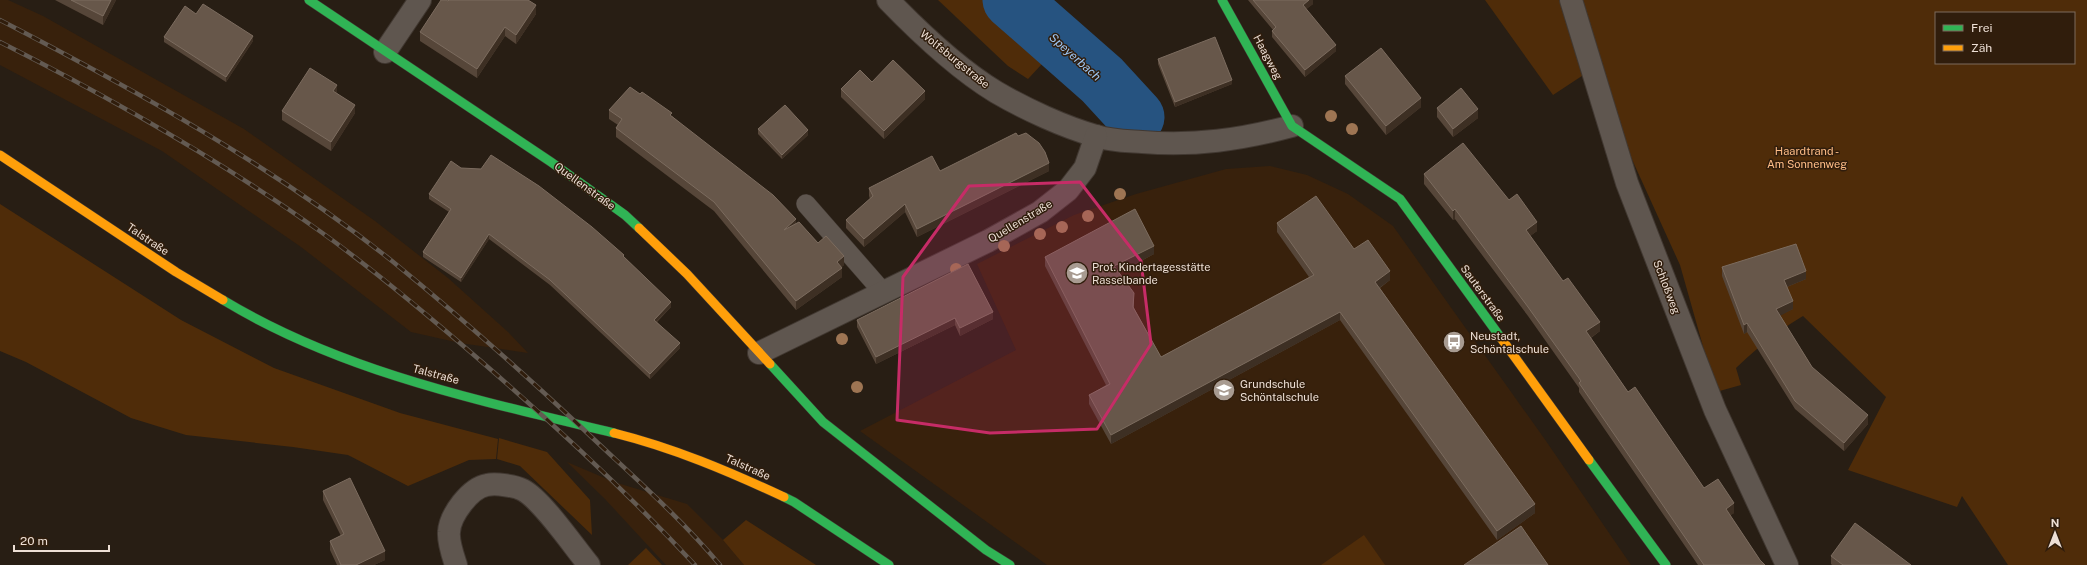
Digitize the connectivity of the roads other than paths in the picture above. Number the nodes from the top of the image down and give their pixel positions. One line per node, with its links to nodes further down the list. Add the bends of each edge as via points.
1 (309, 0): 6 (street, Quellenstraße)
2 (420, 0): 6 (street)
3 (888, 0): 8 (street, Wolfsburgstraße, via 948,56 996,92 1047,117)
4 (1222, 0): 7 (street, Haagweg)
5 (1571, 0): 18 (street, Schloßweg, via 1628,183 1715,410)
6 (385, 52): 12 (street, Quellenstraße, via 551,162 625,215 687,274)
7 (1292, 126): 8 (street, via 1225,141 1176,145); 17 (street, Sauterstraße, via 1400,199)
8 (1096, 136): 11 (street, Quellenstraße, via 1085,168 1068,190 1040,212 988,241)
9 (0, 155): 15 (street, Talstraße, via 176,272 236,308 292,336 378,371 650,442 720,467 794,502)
10 (806, 204): 11 (lane)
11 (882, 291): 12 (street, Quellenstraße)
12 (759, 353): 16 (street, Quellenstraße, via 823,422 986,550)
13 (456, 565): 14 (street, via 449,533 453,517 469,496 487,485 504,485 523,490 538,502)
14 (589, 565)
15 (889, 565)
16 (1010, 565)
17 (1666, 565)
18 (1787, 565)

